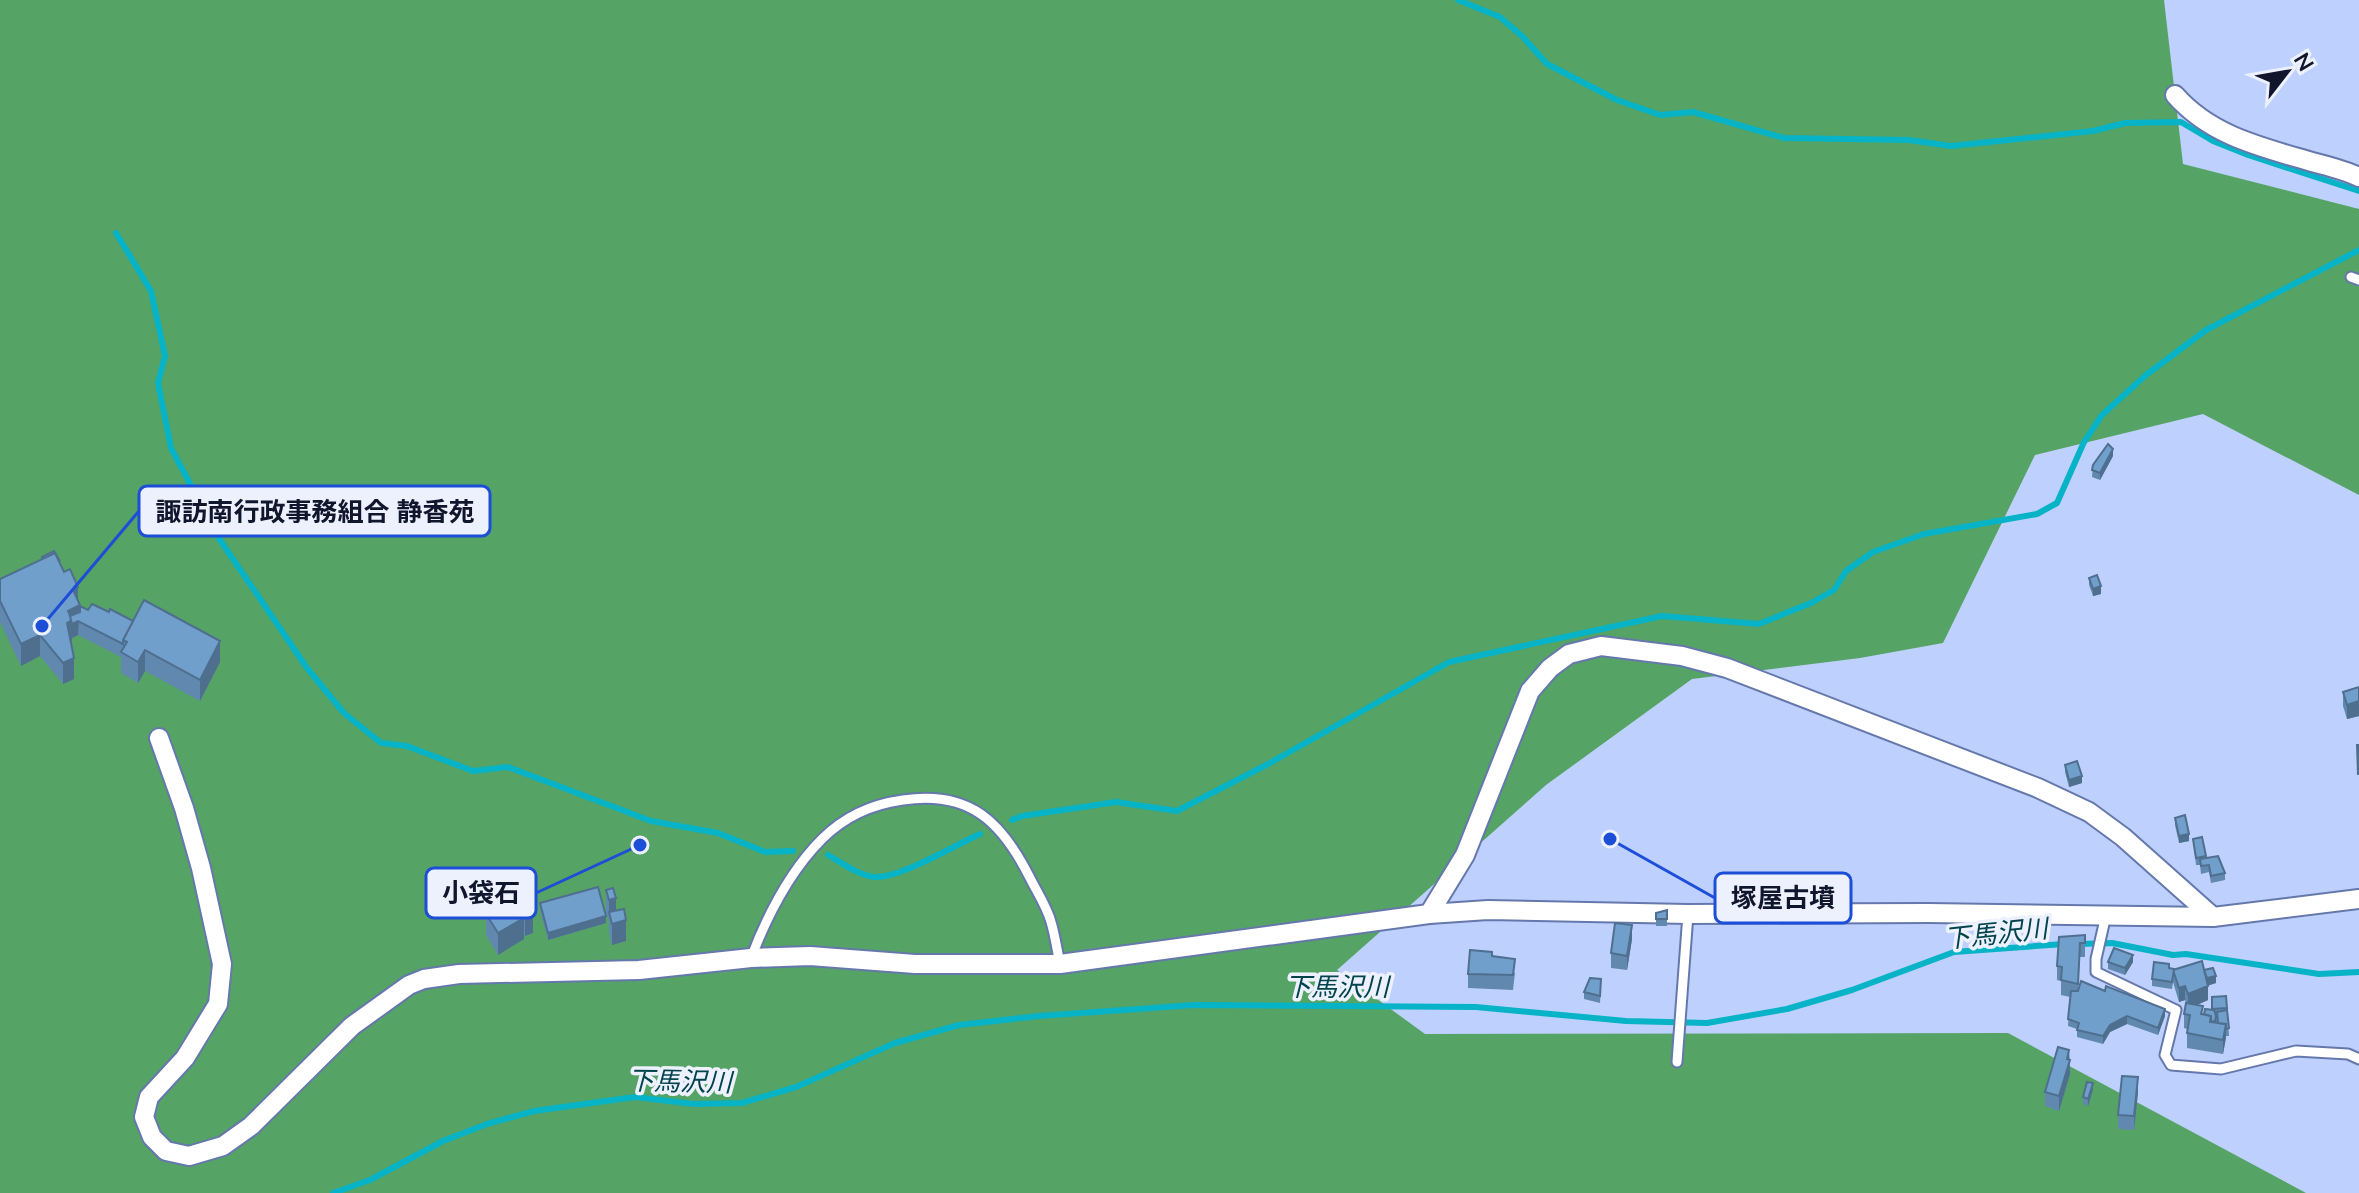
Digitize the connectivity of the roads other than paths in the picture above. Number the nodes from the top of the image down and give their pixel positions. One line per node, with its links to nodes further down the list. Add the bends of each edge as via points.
1 (2175, 95): 2 (street, via 2214,129)
2 (2359, 177)
3 (159, 738): 9 (street, via 193,838 222,964 218,1004 185,1058 149,1097 144,1117 152,1137 166,1151 189,1156 223,1146 251,1126 352,1026 424,979 639,970)
4 (2359, 899): 7 (street)
5 (1429, 914): 6 (street); 7 (street, via 1465,855 1530,691 1569,654 1601,646 1682,656 1727,668 2038,788 2089,812 2123,837); 10 (street)
6 (1688, 914): 8 (street, via 1928,913); 12 (lane)
7 (2213, 917): 8 (street)
8 (2104, 923): 11 (lane, via 2096,972 2176,1010 2165,1055 2171,1065 2221,1069 2296,1051)
9 (751, 958): 10 (street); 10 (lane, via 778,898 822,839 850,817 882,803 926,797 963,804 989,818 1015,847 1051,920)
10 (1060, 964)
11 (2359, 1059)
12 (1677, 1062)

